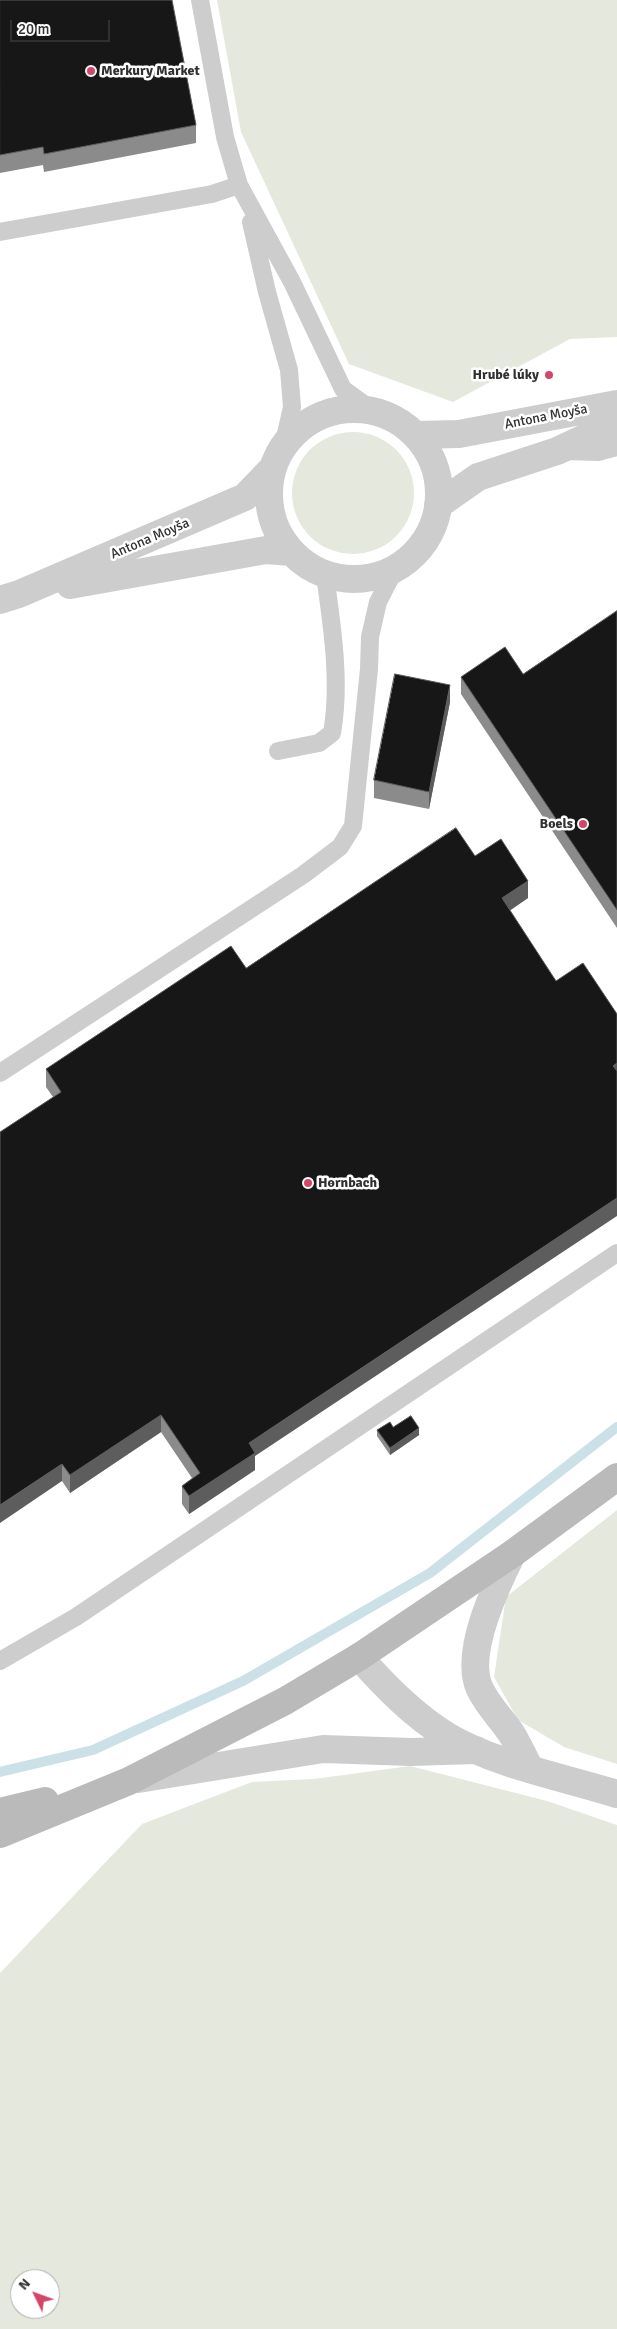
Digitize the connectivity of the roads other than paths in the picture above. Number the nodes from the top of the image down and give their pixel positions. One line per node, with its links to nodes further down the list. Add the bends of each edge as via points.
1 (200, 0): 2 (lane, via 225,137)
2 (239, 186): 3 (lane); 4 (lane, via 212,194)
3 (247, 202): 6 (lane, via 292,282 343,389); 11 (lane, via 289,370 292,407)
4 (0, 232)
5 (617, 404): 8 (street, Antona Moyša, via 459,434)
6 (372, 410): 8 (street, via 396,420); 11 (street, via 355,408 322,414 294,433)
7 (617, 423): 10 (street, Antona Moyša)
8 (416, 435): 12 (street, via 435,467)
9 (617, 448): 10 (lane, via 598,452)
10 (557, 451): 12 (street, Antona Moyša, via 478,477)
11 (278, 458): 13 (street, via 269,484 271,514); 16 (street, Antona Moyša, via 245,497)
12 (438, 505): 14 (street, via 436,518 425,541)
13 (292, 552): 15 (street); 16 (street, Antona Moyša, via 266,550 214,558)
14 (396, 568): 15 (street, via 358,579); 18 (lane, via 378,602 370,637 353,826 340,847 303,875)
15 (325, 575): 17 (lane, via 334,638 335,716 332,733 319,743)
16 (10, 597)
17 (278, 751)
18 (0, 1073)
19 (617, 1253): 23 (lane, via 76,1617)
20 (617, 1477): 21 (main road)
21 (512, 1554): 22 (main road); 25 (street, via 486,1618 476,1662 479,1687 512,1734)
22 (359, 1657): 24 (street, via 391,1692 427,1722); 26 (main road, via 285,1701)
23 (0, 1661)
24 (476, 1750): 25 (street); 26 (street, via 411,1752 323,1748)
25 (529, 1767): 27 (street)
26 (129, 1781): 28 (main road); 29 (main road)
27 (617, 1794)
28 (0, 1812)
29 (0, 1834)

